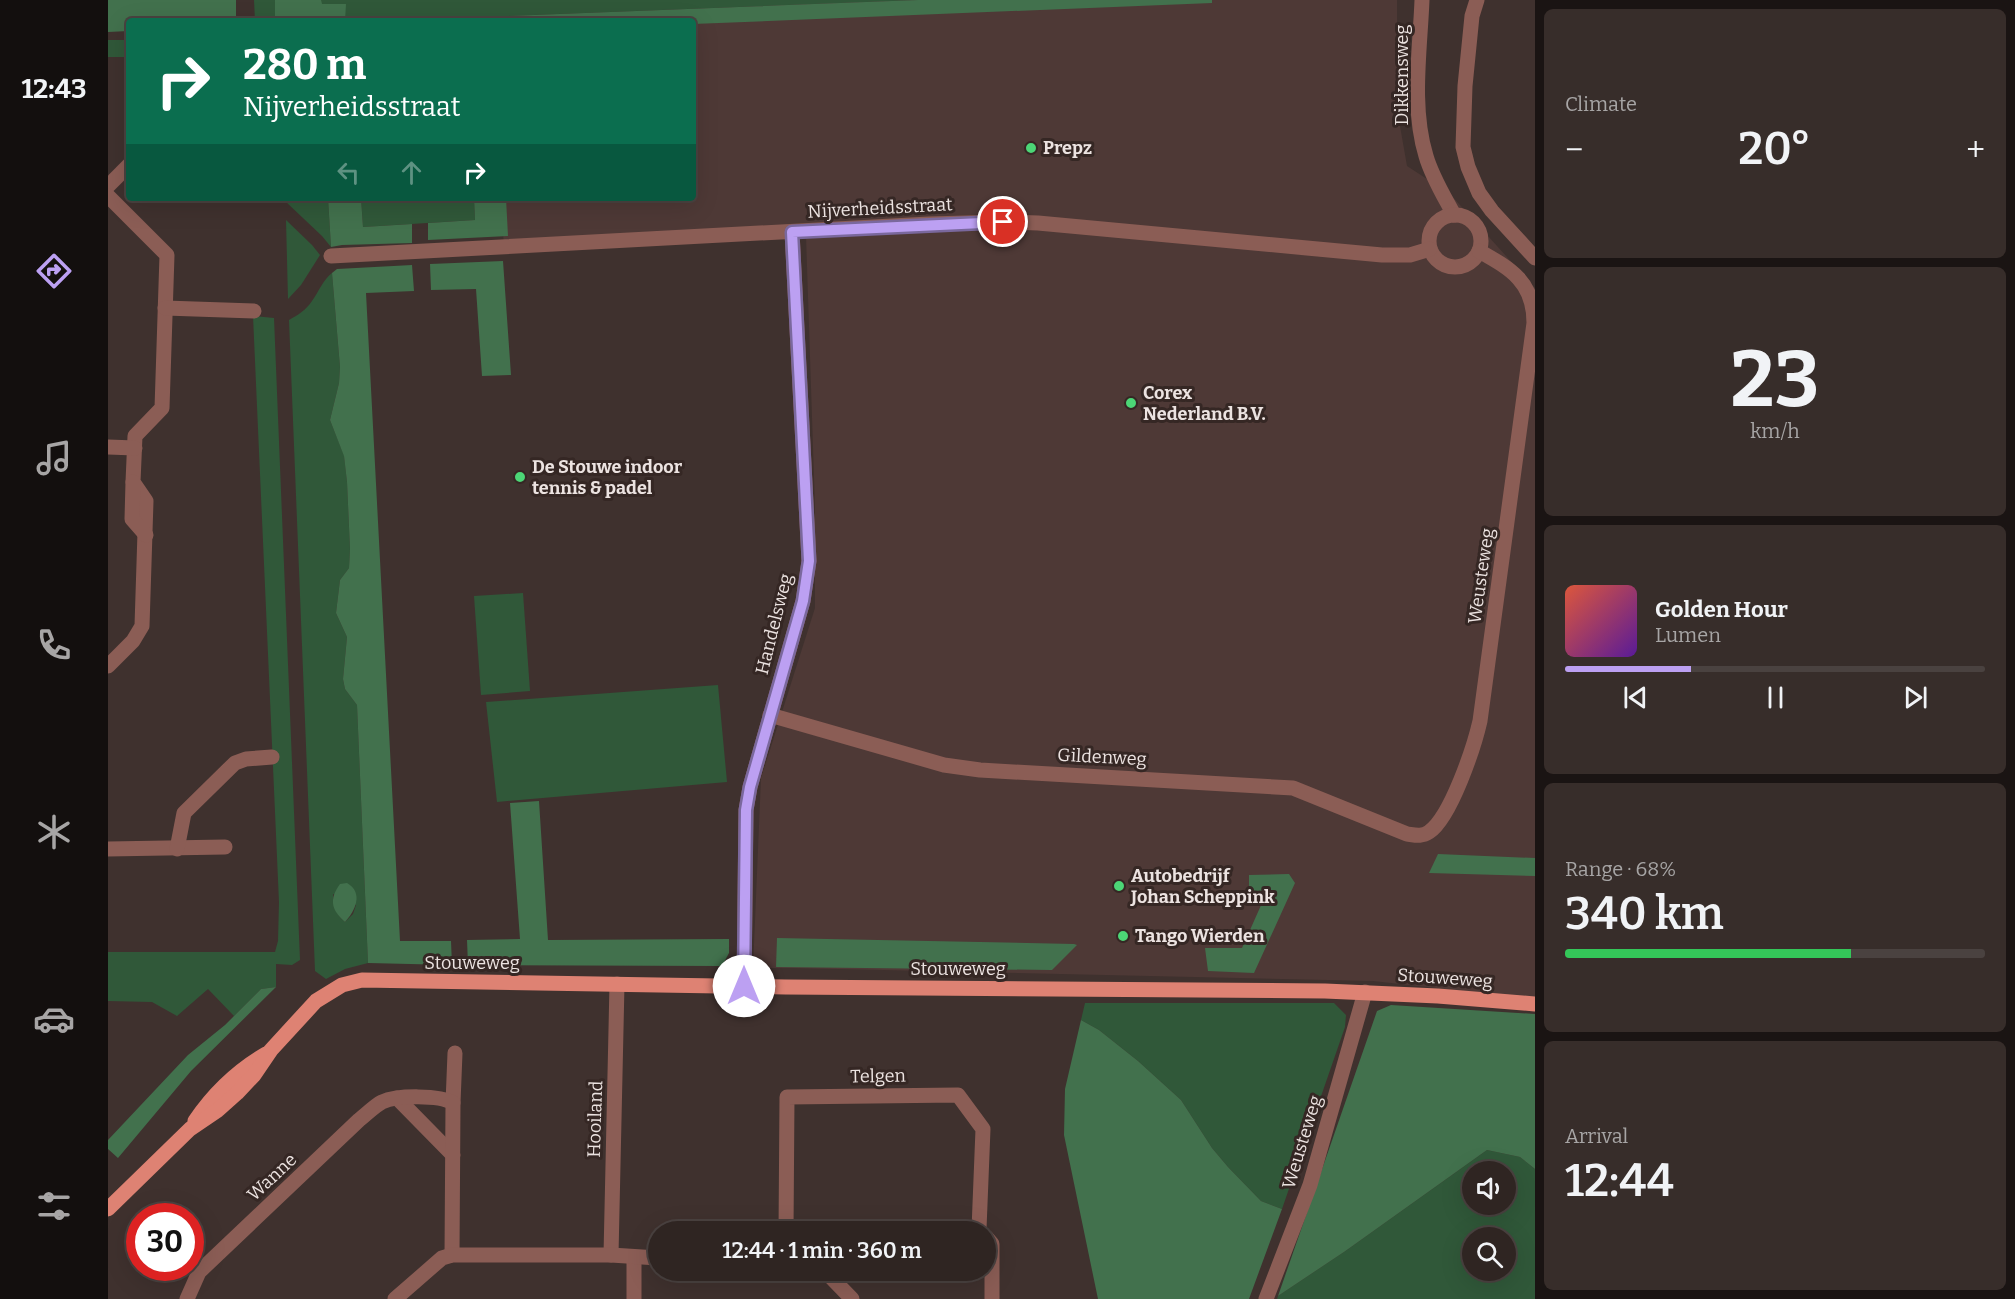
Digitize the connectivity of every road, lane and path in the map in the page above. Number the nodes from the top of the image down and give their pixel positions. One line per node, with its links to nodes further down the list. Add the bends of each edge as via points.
1 (1422, 0): 6 (street, Dikkensweg, via 1420,125 1428,163)
2 (1477, 0): 11 (street, via 1465,86 1463,147 1479,193)
3 (126, 168): 4 (street)
4 (108, 186)
5 (108, 196): 12 (street, via 167,255)
6 (1454, 215): 8 (street, via 1433,226); 9 (street, via 1466,217 1475,225 1480,233)
7 (792, 232): 8 (street, Nijverheidsstraat, via 1003,222 1382,255 1410,255); 10 (street, Nijverheidsstraat); 18 (street, Handelsweg, via 809,561 803,601)
8 (1430, 249): 9 (street, via 1435,258 1453,267 1473,260)
9 (1479, 251): 14 (street, via 1506,266 1522,282)
10 (331, 256)
11 (1535, 258)
12 (165, 308): 13 (street); 16 (street, via 162,408 135,436)
13 (254, 311)
14 (1535, 312): 20 (street, Weusteweg, via 1480,721 1449,804 1439,823)
15 (108, 447): 16 (street)
16 (135, 448): 17 (street, via 133,482 146,501 142,626)
17 (108, 666)
18 (770, 715): 20 (street, Gildenweg, via 944,765 1293,788 1407,834); 25 (street, Handelsweg, via 746,810)
19 (272, 757): 23 (street, via 235,763 209,788 184,813)
20 (1428, 832)
21 (225, 847): 23 (street)
22 (108, 849): 23 (street)
23 (177, 849)
24 (618, 984): 25 (main road, Stouweweg); 32 (main road, Stouweweg, via 362,980 342,986 316,1000 271,1050 244,1066 209,1101 190,1129); 38 (street, Hooiland)
25 (744, 986): 26 (main road, Stouweweg)
26 (1365, 992): 27 (main road, Stouweweg); 48 (street, Weusteweg, via 1310,1185)
27 (1535, 1004)
28 (455, 1053): 30 (street)
29 (397, 1098): 30 (street, Wanne, via 446,1099); 31 (street); 43 (street, Wanne, via 381,1102 359,1120 199,1272)
30 (453, 1103): 31 (street)
31 (453, 1155): 37 (street)
32 (124, 1193): 33 (main road, Stouweweg); 34 (main road, Stouweweg)
33 (108, 1200)
34 (108, 1209)
35 (786, 1221): 36 (street, Telgen, via 788,1097 958,1095 983,1130)
36 (979, 1221)
37 (452, 1255): 38 (street); 44 (street, via 442,1258)
38 (611, 1255): 39 (street)
39 (634, 1257): 40 (street); 45 (street)
40 (648, 1258)
41 (835, 1281): 46 (street)
42 (992, 1281): 47 (street)
43 (187, 1299)
44 (395, 1299)
45 (634, 1299)
46 (852, 1299)
47 (992, 1299)
48 (1266, 1299)

